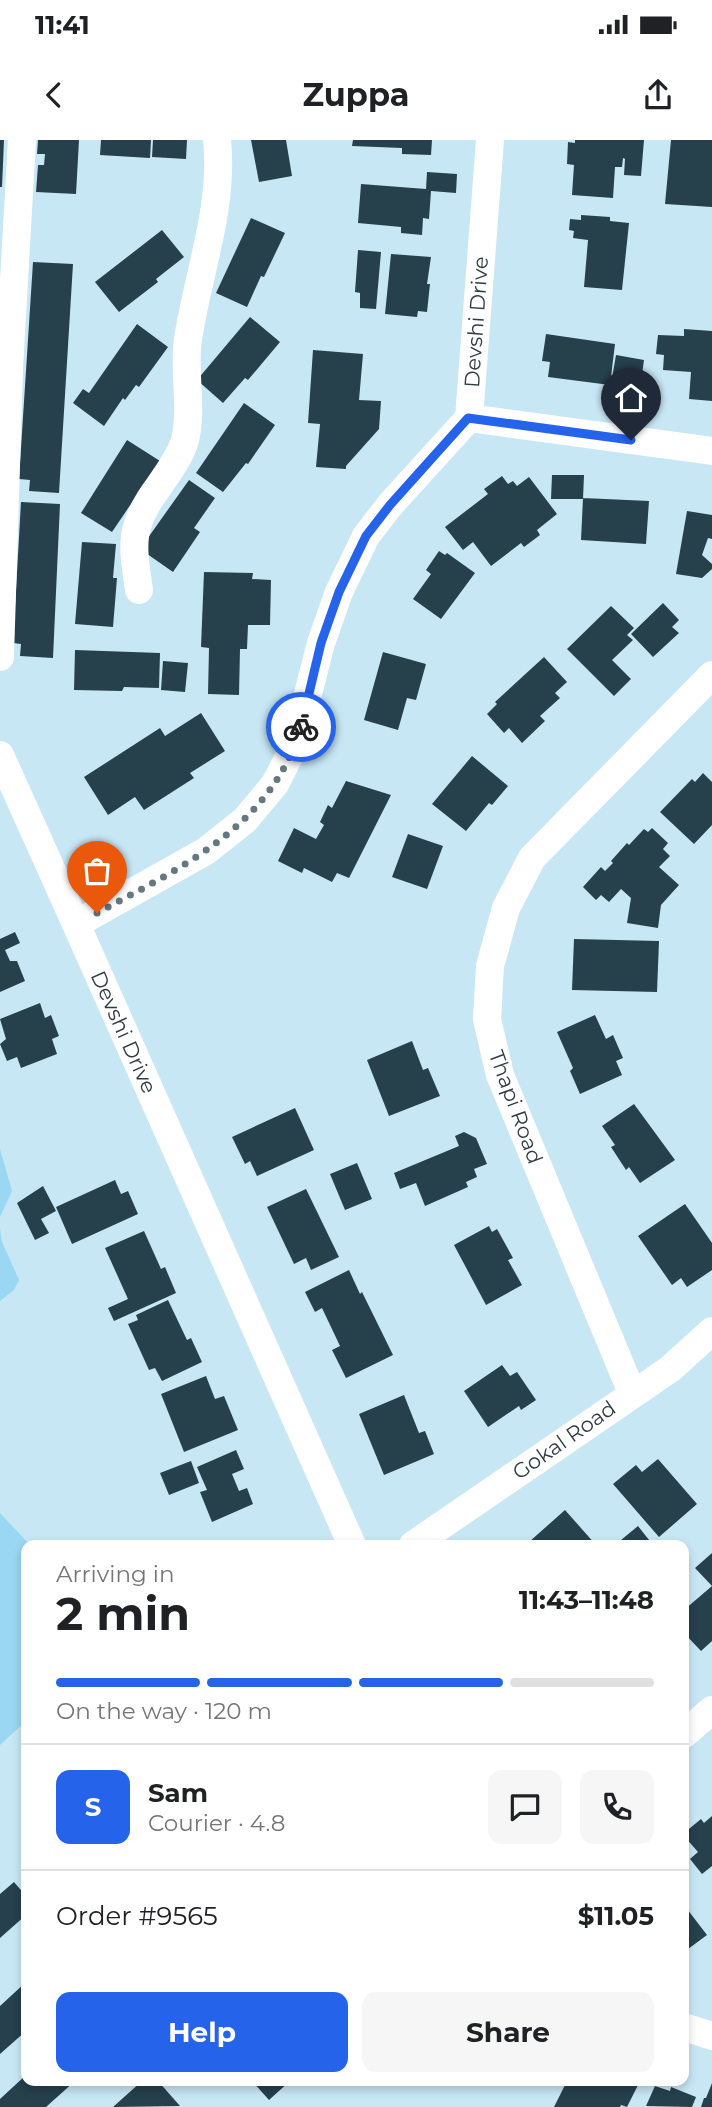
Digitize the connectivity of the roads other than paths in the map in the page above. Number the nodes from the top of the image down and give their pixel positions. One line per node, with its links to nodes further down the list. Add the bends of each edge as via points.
1 (22, 140): 4 (street)
2 (217, 140): 7 (street, via 216,205 188,341 188,423 176,461 145,504 136,527 132,547)
3 (490, 140): 5 (street, Devshi Drive)
4 (9, 216): 8 (street)
5 (468, 418): 6 (street); 11 (street, Devshi Drive, via 366,536 321,643 295,745 261,804 206,851)
6 (712, 451)
7 (139, 590)
8 (0, 657)
9 (712, 676): 13 (street, Thapi Road, via 532,858 506,908 490,966 487,1019 500,1075)
10 (0, 755): 11 (street)
11 (76, 924): 14 (street, Devshi Drive)
12 (712, 1331): 13 (street, Gokal Road, via 670,1369)
13 (632, 1393): 15 (street, Gokal Road)
14 (350, 1540)
15 (420, 1540)
16 (712, 1710): 17 (street)
17 (689, 1730)
18 (689, 2029): 19 (street)
19 (712, 2036)

